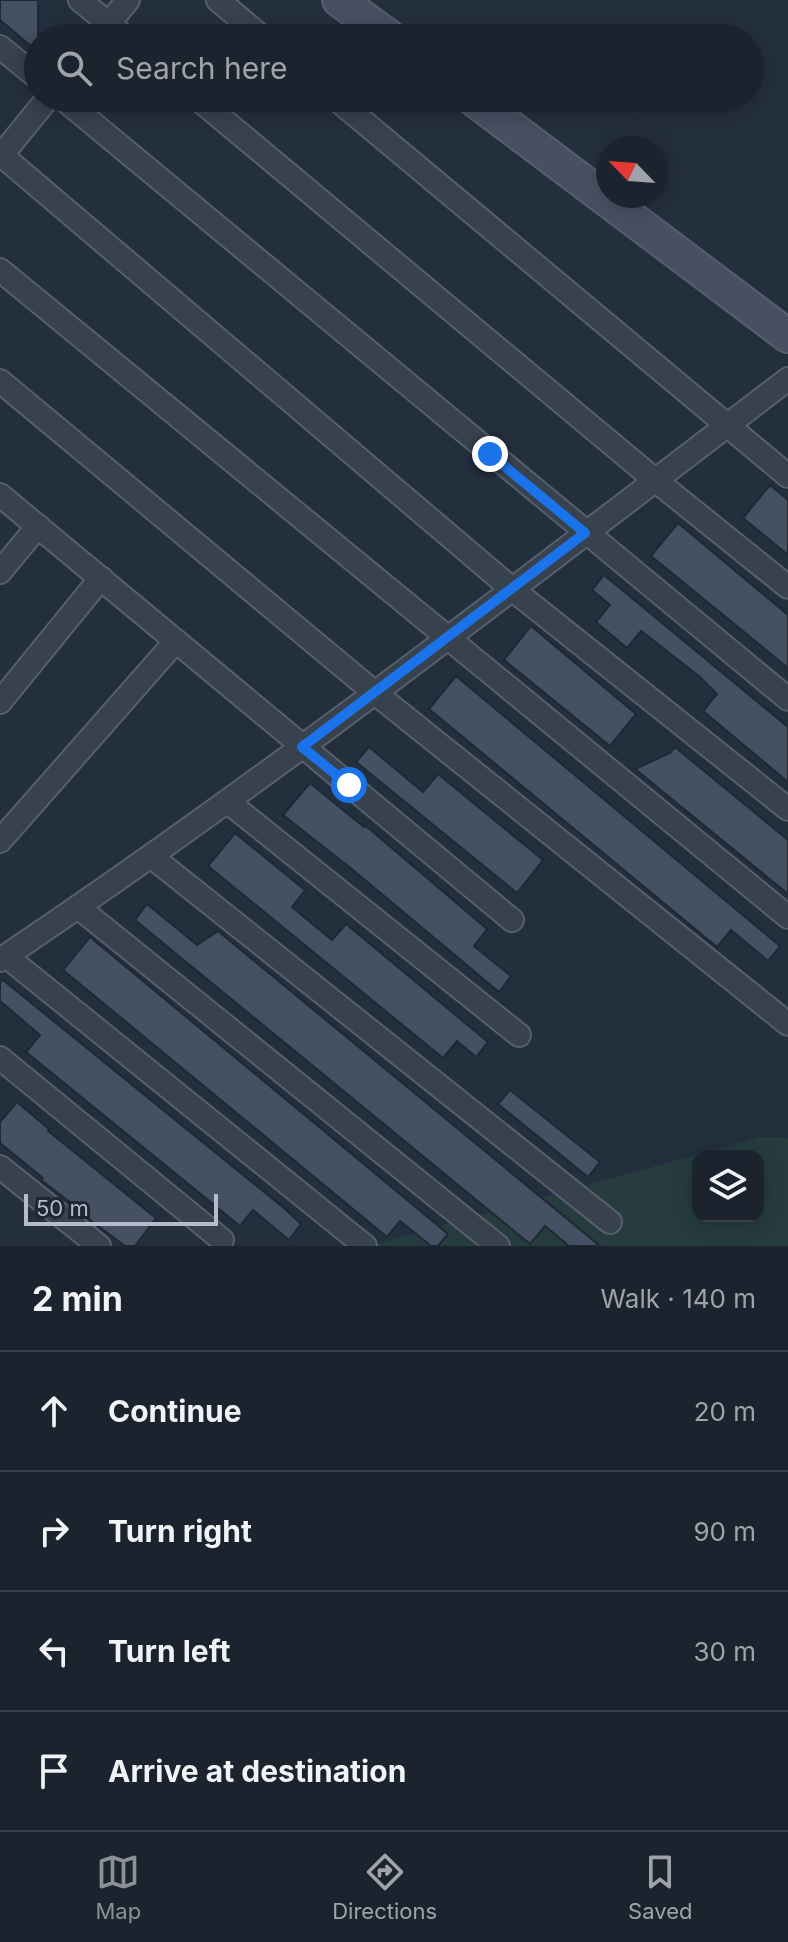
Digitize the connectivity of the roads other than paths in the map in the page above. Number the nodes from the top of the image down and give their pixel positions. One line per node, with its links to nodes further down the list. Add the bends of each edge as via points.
1 (80, 0): 5 (street)
2 (128, 0): 6 (street)
3 (218, 0): 7 (street)
4 (339, 0): 8 (street)
5 (103, 24)
6 (116, 24)
7 (246, 24)
8 (372, 24)
9 (0, 47): 10 (street)
10 (24, 67)
11 (36, 112): 16 (street)
12 (79, 112): 26 (street)
13 (214, 112): 23 (street)
14 (352, 112): 21 (street)
15 (491, 112): 18 (street)
16 (0, 155): 30 (street)
17 (0, 270): 31 (street)
18 (788, 336)
19 (788, 379): 21 (street)
20 (0, 381): 33 (street)
21 (726, 426): 22 (street); 23 (street)
22 (788, 476)
23 (655, 480): 26 (street); 29 (street)
24 (0, 495): 25 (street)
25 (38, 526): 27 (street); 28 (street)
26 (585, 533): 30 (street); 34 (street)
27 (0, 572)
28 (101, 578): 32 (street); 35 (street)
29 (788, 587)
30 (512, 589): 31 (street); 38 (street)
31 (447, 639): 33 (street); 42 (street)
32 (176, 641): 36 (street); 39 (street)
33 (375, 693): 36 (street); 45 (street)
34 (788, 699)
35 (0, 702)
36 (302, 747): 37 (street); 43 (street)
37 (228, 802): 40 (street); 46 (street)
38 (788, 809)
39 (0, 841)
40 (152, 857): 41 (street); 49 (street)
41 (78, 907): 44 (street); 53 (street)
42 (788, 917)
43 (512, 920)
44 (3, 958): 52 (street)
45 (788, 1024)
46 (519, 1035)
47 (0, 1058): 50 (street)
48 (0, 1167): 51 (street)
49 (610, 1222)
50 (222, 1240)
51 (99, 1246)
52 (365, 1246)
53 (498, 1246)

